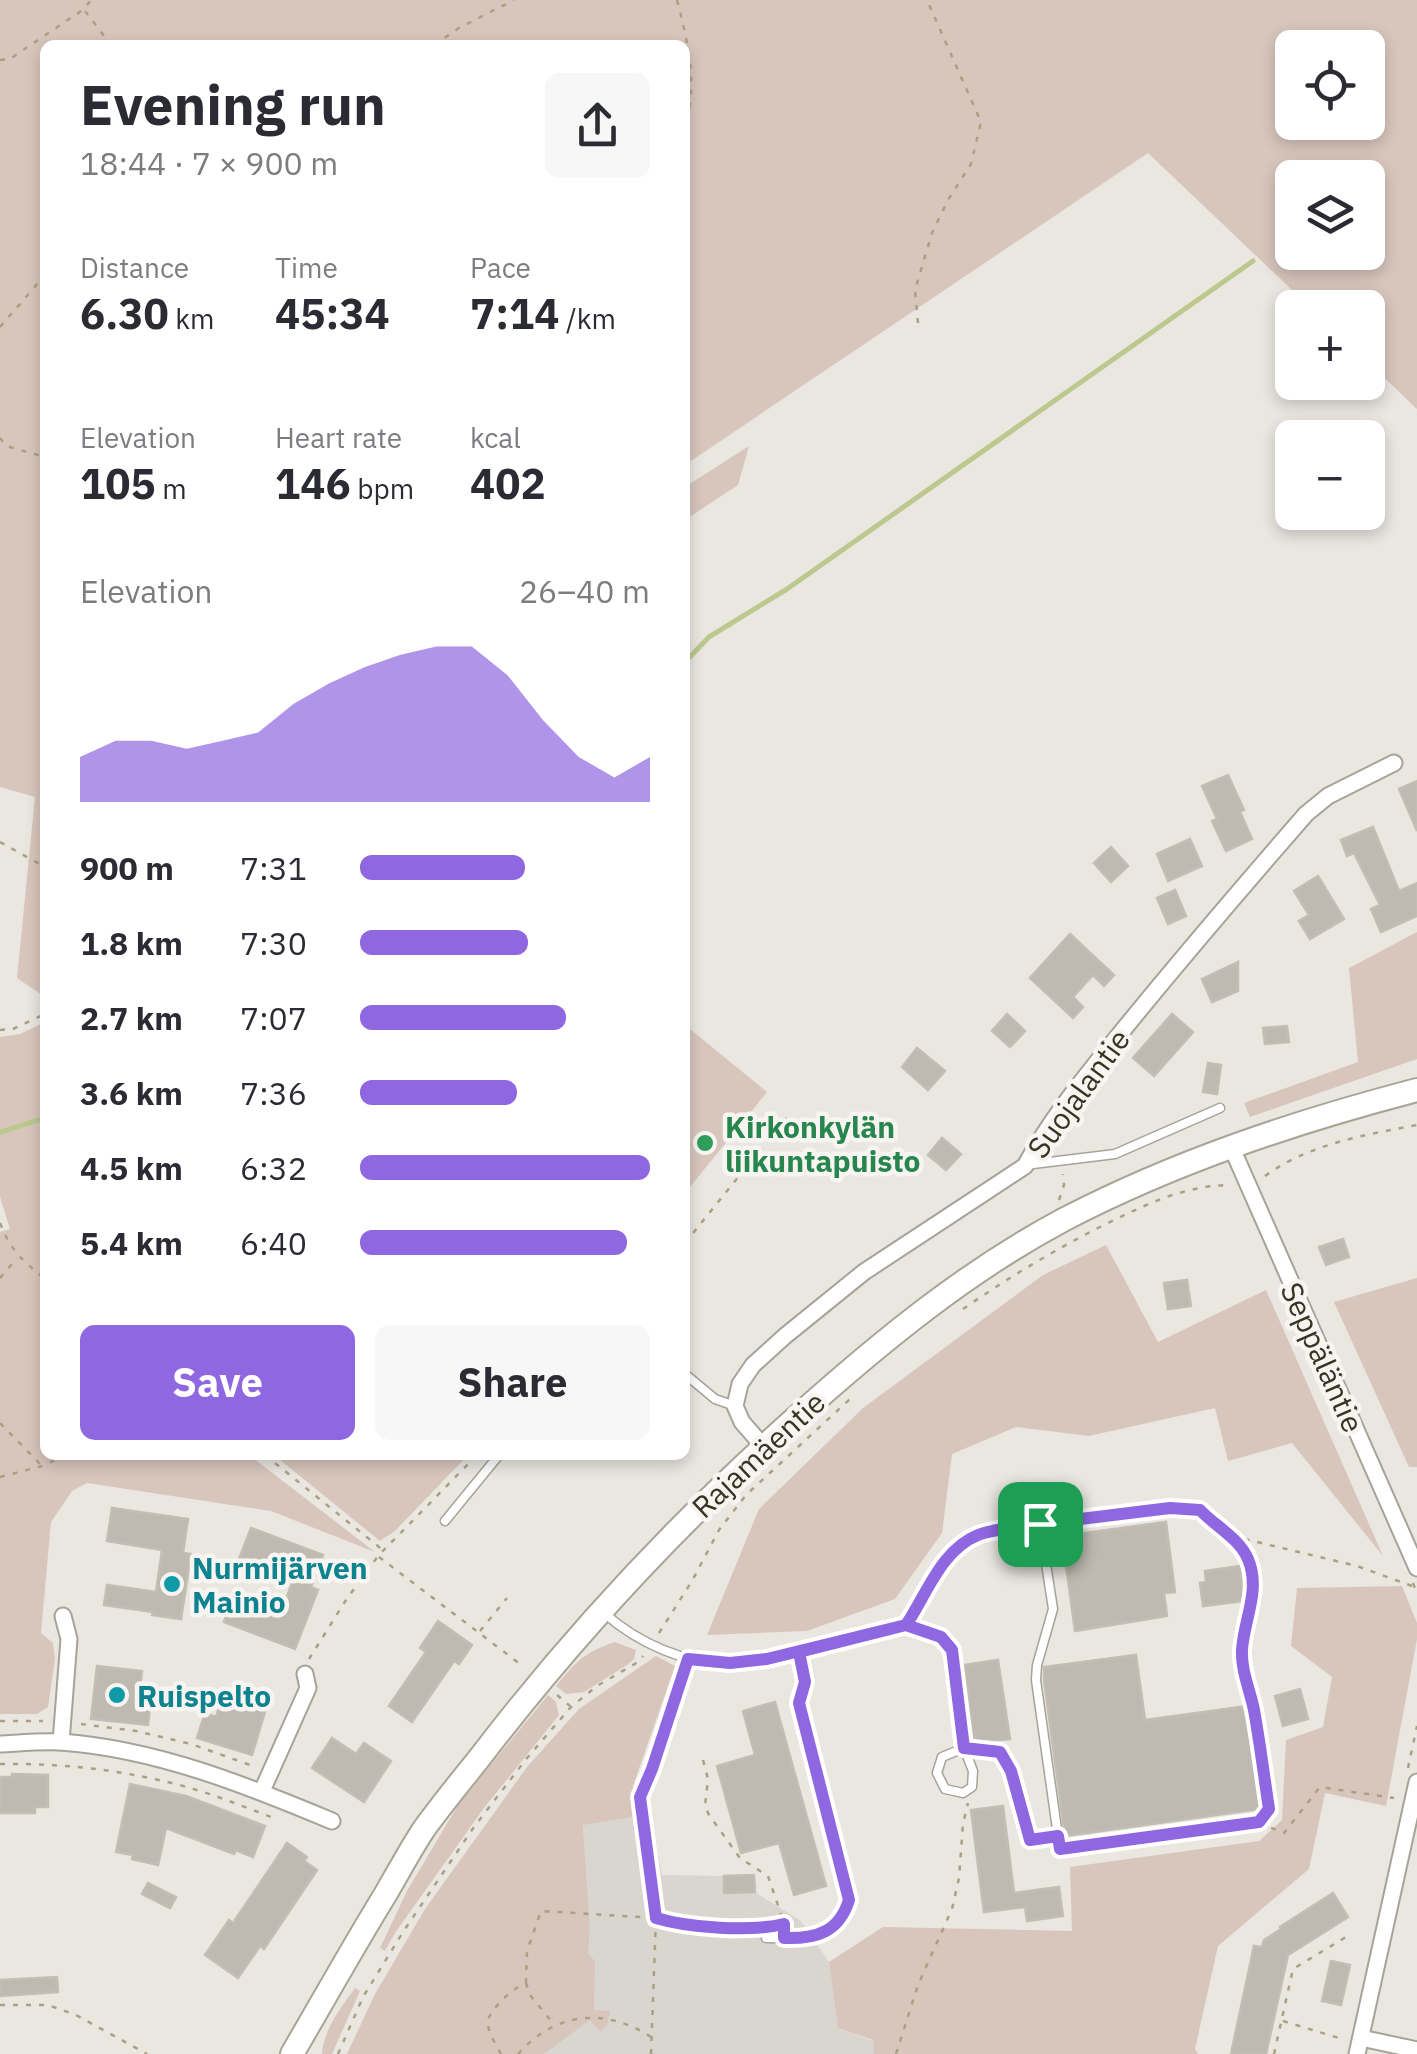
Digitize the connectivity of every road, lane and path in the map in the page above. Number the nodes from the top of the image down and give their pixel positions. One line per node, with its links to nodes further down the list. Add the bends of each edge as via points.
1 (91, 0): 5 (path)
2 (514, 0): 7 (path)
3 (676, 0): 8 (path)
4 (927, 0): 13 (path, via 981,122 970,164 932,233 915,290)
5 (84, 10): 6 (path); 10 (path)
6 (108, 40)
7 (441, 40)
8 (687, 40)
9 (690, 49): 11 (path)
10 (0, 60)
11 (690, 110)
12 (40, 281): 14 (path)
13 (918, 323)
14 (0, 326)
15 (0, 438): 16 (path)
16 (40, 456)
17 (1394, 763): 27 (street, Suojalantie, via 1306,814 1068,1098)
18 (0, 842): 19 (path)
19 (40, 863)
20 (40, 1016): 21 (path)
21 (0, 1030)
22 (1417, 1090): 26 (main road, Rajamäentie)
23 (1220, 1108): 27 (lane, via 1116,1154)
24 (790, 1113): 30 (path)
25 (1417, 1125): 28 (path, via 1300,1154)
26 (1230, 1146): 28 (street, Seppäläntie); 39 (main road, Rajamäentie, via 1062,1221 960,1282 872,1349)
27 (1024, 1166): 37 (street, Suojalantie, via 864,1272 785,1336 740,1384)
28 (1246, 1182): 34 (path, via 1194,1187 1144,1205); 52 (street, Seppäläntie)
29 (0, 1223): 31 (path)
30 (690, 1237)
31 (18, 1257): 32 (path); 33 (path)
32 (40, 1274)
33 (0, 1278)
34 (958, 1312)
35 (690, 1378): 37 (lane)
36 (852, 1396): 59 (path, via 731,1512)
37 (734, 1406): 39 (street)
38 (0, 1423): 44 (path)
39 (764, 1446): 55 (main road, Rajamäentie)
40 (55, 1460): 44 (path)
41 (271, 1460): 50 (path)
42 (472, 1460): 50 (path)
43 (495, 1460): 47 (lane)
44 (42, 1466): 45 (path)
45 (0, 1477)
46 (1200, 1510): 48 (lane); 49 (path)
47 (445, 1521)
48 (1040, 1524): 57 (lane, via 981,1534 957,1546); 77 (lane, via 1052,1609 1036,1680)
49 (1231, 1536): 53 (path); 76 (path, via 1253,1573 1242,1649 1269,1809)
50 (384, 1551): 51 (path)
51 (378, 1556): 58 (path); 62 (path, via 311,1654)
52 (1417, 1568)
53 (1414, 1586)
54 (507, 1598): 58 (path)
55 (601, 1610): 59 (lane); 63 (main road, Rajamäentie)
56 (63, 1616): 65 (street, via 69,1639)
57 (906, 1625): 60 (lane); 67 (lane, via 941,1637 952,1650)
58 (480, 1632): 63 (path)
59 (652, 1644): 61 (lane); 64 (path, via 638,1662)
60 (799, 1652): 61 (lane, via 730,1663); 81 (lane, via 805,1682 799,1703 849,1900 832,1929)
61 (688, 1659): 78 (path, via 640,1797)
62 (305, 1674): 72 (street, via 308,1688)
63 (540, 1680): 64 (path); 90 (main road, Rajamäentie, via 424,1830)
64 (571, 1707): 91 (path, via 474,1827 413,1917 363,1997)
65 (61, 1742): 66 (street); 72 (street, via 166,1760)
66 (0, 1744)
67 (964, 1748): 71 (lane); 71 (lane, via 942,1757 937,1773 945,1789 962,1793); 77 (lane, via 1000,1752 1030,1840)
68 (703, 1760): 81 (path, via 709,1815 740,1858 768,1876)
69 (0, 1764): 74 (path, via 106,1769 186,1786)
70 (1417, 1782): 87 (street)
71 (972, 1787): 95 (path, via 952,1909)
72 (262, 1791): 75 (street)
73 (1401, 1799): 76 (path, via 1320,1787 1284,1833)
74 (271, 1817)
75 (332, 1822)
76 (1259, 1822): 77 (path, via 1060,1849)
77 (1058, 1836)
78 (656, 1918): 79 (path); 82 (path, via 541,1911 527,1952); 86 (path)
79 (766, 1933): 81 (lane)
80 (1352, 1937): 84 (path, via 1292,1969)
81 (784, 1938)
82 (526, 1982): 85 (path); 92 (path, via 505,1995 487,2021)
83 (0, 2005): 89 (path, via 48,2004)
84 (1281, 2020): 87 (path); 96 (path)
85 (554, 2024): 86 (path, via 588,2017); 93 (path)
86 (653, 2038): 94 (path)
87 (1355, 2044): 88 (street)
88 (1417, 2050)
89 (147, 2054)
90 (292, 2054)
91 (338, 2054)
92 (501, 2054)
93 (518, 2054)
94 (651, 2054)
95 (896, 2054)
96 (1274, 2054)

